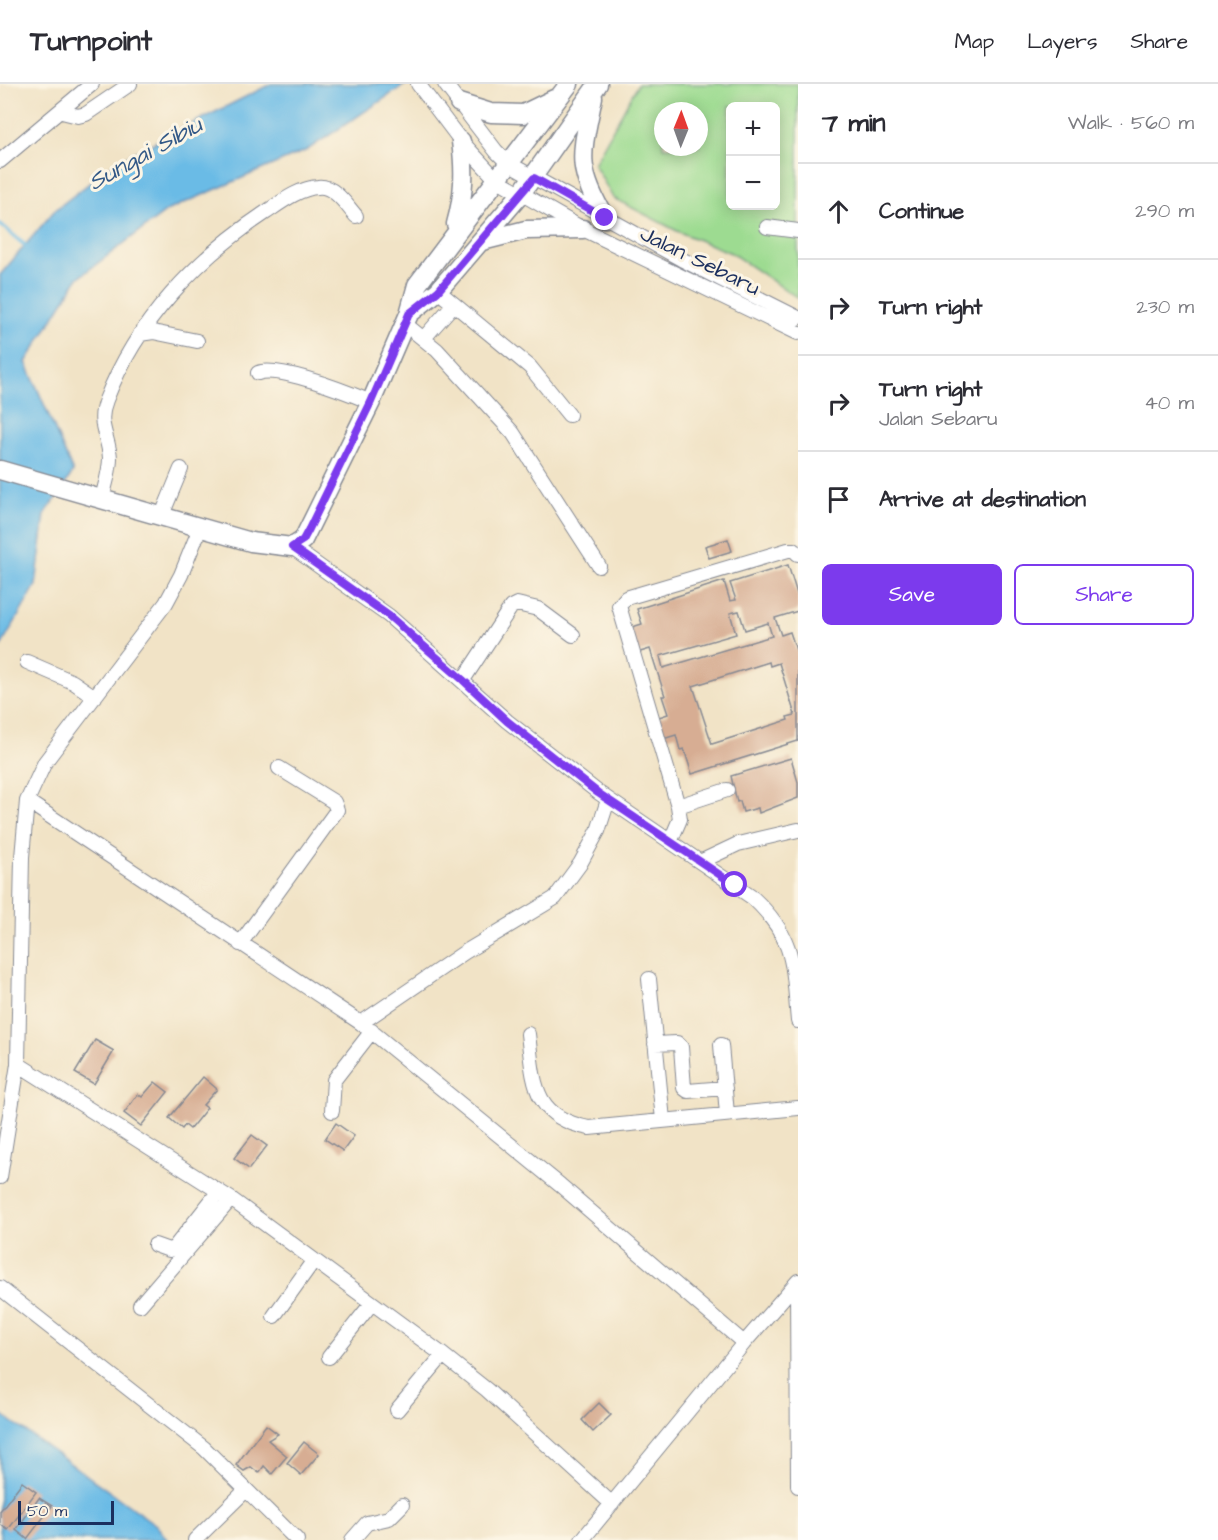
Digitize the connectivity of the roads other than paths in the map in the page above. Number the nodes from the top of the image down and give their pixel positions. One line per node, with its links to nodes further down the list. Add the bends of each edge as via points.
1 (130, 84): 8 (street)
2 (446, 84): 7 (street)
3 (90, 86): 8 (street); 9 (street)
4 (596, 87): 13 (main road); 17 (main road, via 582,171)
5 (421, 88): 10 (street, Jalan Sebaru)
6 (564, 90): 7 (main road, via 523,114 491,113); 12 (main road)
7 (459, 103): 12 (street)
8 (101, 104): 9 (street, via 78,116)
9 (62, 112): 11 (street)
10 (461, 141): 14 (street, Jalan Sebaru); 21 (main road, via 463,198)
11 (0, 161)
12 (508, 163): 13 (street, Jalan Sebaru); 14 (main road)
13 (534, 178): 15 (main road); 17 (street, Jalan Sebaru)
14 (495, 179): 15 (street, Jalan Sebaru); 21 (main road)
15 (520, 195): 19 (street, Jalan Sebaru); 22 (main road)
16 (356, 216): 28 (street, via 332,190 319,186 290,196 231,236 167,297)
17 (605, 218): 25 (street, Jalan Sebaru)
18 (767, 227): 20 (street)
19 (583, 229): 22 (main road, via 526,230); 27 (street, Jalan Sebaru)
20 (798, 231)
21 (453, 235): 26 (main road, via 417,285)
22 (480, 242): 23 (main road)
23 (438, 291): 24 (street); 26 (main road)
24 (454, 304): 29 (street); 33 (street, via 530,367)
25 (798, 318)
26 (407, 319): 29 (street); 32 (main road)
27 (798, 333)
28 (140, 334): 30 (street, via 153,332); 36 (street, via 105,401 103,436 110,460)
29 (424, 338): 41 (street, via 521,443)
30 (197, 341)
31 (258, 373): 32 (street, via 273,371)
32 (371, 402): 39 (main road, via 306,534)
33 (569, 415)
34 (0, 470): 36 (main road)
35 (181, 470): 37 (street)
36 (102, 498): 37 (main road)
37 (162, 515): 38 (main road)
38 (200, 528): 39 (main road, via 251,542); 45 (street, via 182,575 166,603)
39 (292, 547): 44 (street, via 389,616)
40 (798, 554): 50 (street, via 788,550 626,598 619,606)
41 (599, 566)
42 (573, 635): 44 (street, via 538,609 517,604 510,607)
43 (27, 662): 45 (street, via 73,682)
44 (463, 680): 48 (street, via 507,721)
45 (95, 697): 49 (street, via 45,762)
46 (279, 768): 54 (street, via 334,802 337,810)
47 (727, 790): 50 (street)
48 (608, 800): 52 (street); 57 (street, via 594,839 555,898 465,952)
49 (27, 801): 54 (street); 61 (street, via 22,857)
50 (678, 806): 52 (street, via 680,819)
51 (798, 830): 53 (street, via 738,844)
52 (671, 840): 53 (street)
53 (702, 861): 56 (street, via 753,898 783,932 792,960)
54 (240, 944): 57 (street)
55 (649, 979): 59 (street)
56 (798, 1022)
57 (366, 1027): 64 (street, via 334,1080); 77 (street)
58 (528, 1034): 66 (street, via 535,1089 549,1109 578,1126 590,1128)
59 (655, 1044): 62 (street, via 681,1047 684,1088 688,1091); 66 (street)
60 (721, 1045): 62 (street)
61 (18, 1064): 67 (street); 68 (street)
62 (725, 1088): 65 (street)
63 (798, 1108): 65 (street)
64 (332, 1111)
65 (727, 1114): 66 (street)
66 (663, 1120)
67 (0, 1177)
68 (219, 1191): 69 (street); 70 (street, via 174,1248)
69 (231, 1199): 71 (street); 75 (street)
70 (155, 1245)
71 (314, 1260): 74 (street); 76 (street)
72 (798, 1283): 77 (street); 81 (street)
73 (0, 1288): 82 (street, via 204,1448)
74 (372, 1303): 78 (street); 79 (street)
75 (140, 1305)
76 (274, 1316)
77 (744, 1342): 83 (street)
78 (443, 1355): 80 (street); 83 (street)
79 (329, 1357)
80 (397, 1410)
81 (798, 1486)
82 (246, 1490): 85 (street); 86 (street)
83 (612, 1504): 88 (street)
84 (402, 1505): 87 (street, via 389,1518 367,1523)
85 (195, 1540)
86 (297, 1540)
87 (352, 1540)
88 (582, 1540)

